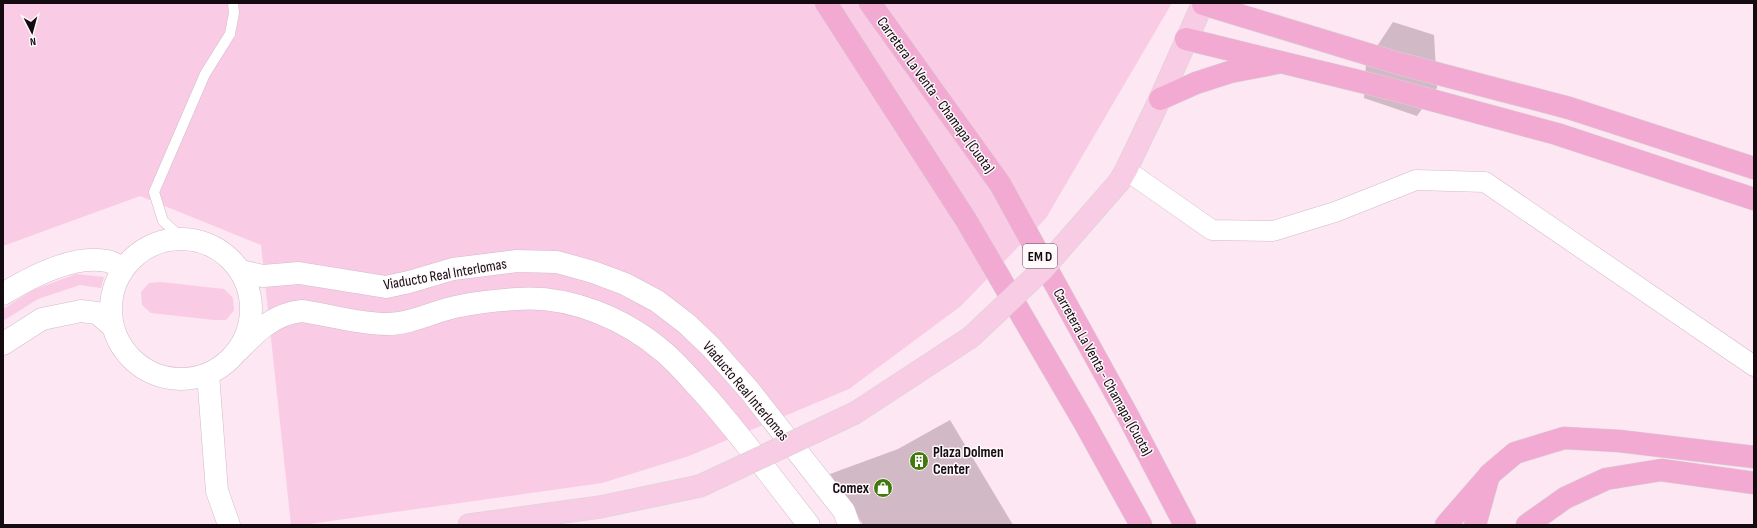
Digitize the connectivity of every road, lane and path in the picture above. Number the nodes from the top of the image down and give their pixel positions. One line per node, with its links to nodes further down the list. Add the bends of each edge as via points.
1 (233, 3): 13 (lane, via 230,34 205,74 154,192 162,221)
2 (826, 3): 29 (highway, via 966,220)
3 (870, 3): 30 (highway, Carretera La Venta - Chamapa (Cuota) / EM D, via 1000,184)
4 (1203, 3): 6 (highway); 7 (main road)
5 (1251, 3): 6 (highway)
6 (1289, 30): 10 (highway, via 1397,63 1569,108)
7 (1186, 39): 8 (highway); 9 (main road)
8 (1284, 61): 9 (highway, via 1230,72); 12 (highway, via 1557,134)
9 (1160, 99): 11 (main road)
10 (1754, 168)
11 (1123, 176): 20 (street, via 1212,230 1274,231 1335,212 1416,180 1485,182); 26 (main road, bridge, via 1042,270 971,337 855,414 700,486 600,507)
12 (1754, 199)
13 (183, 239): 14 (main road, via 150,246); 15 (main road, via 216,248)
14 (124, 268): 16 (main road, via 106,261 77,261 28,278); 17 (main road, via 113,291)
15 (241, 271): 19 (main road, via 251,297 251,318); 28 (main road, Viaducto Real Interlomas, via 263,276 299,273 386,286 453,269 517,262 557,262 625,284 656,301 687,324 711,347 844,511)
16 (3, 294)
17 (111, 325): 18 (main road, via 97,313 81,311 42,319); 21 (main road, via 120,344 138,365 164,377 186,379)
18 (3, 344)
19 (239, 350): 21 (main road, via 225,364); 27 (main road, via 256,331 289,312 302,311 387,324 460,306 519,299 552,299 583,307 611,318 638,333 665,353 722,414)
20 (1754, 366)
21 (208, 374): 25 (main road, via 217,491)
22 (1754, 457): 23 (highway, via 1619,441 1564,438 1516,453)
23 (1489, 475): 31 (highway); 32 (highway)
24 (1754, 483): 33 (highway, via 1661,470 1606,479 1565,498)
25 (229, 525)
26 (476, 525)
27 (809, 525)
28 (849, 525)
29 (1141, 525)
30 (1185, 525)
31 (1446, 525)
32 (1475, 525)
33 (1527, 525)

